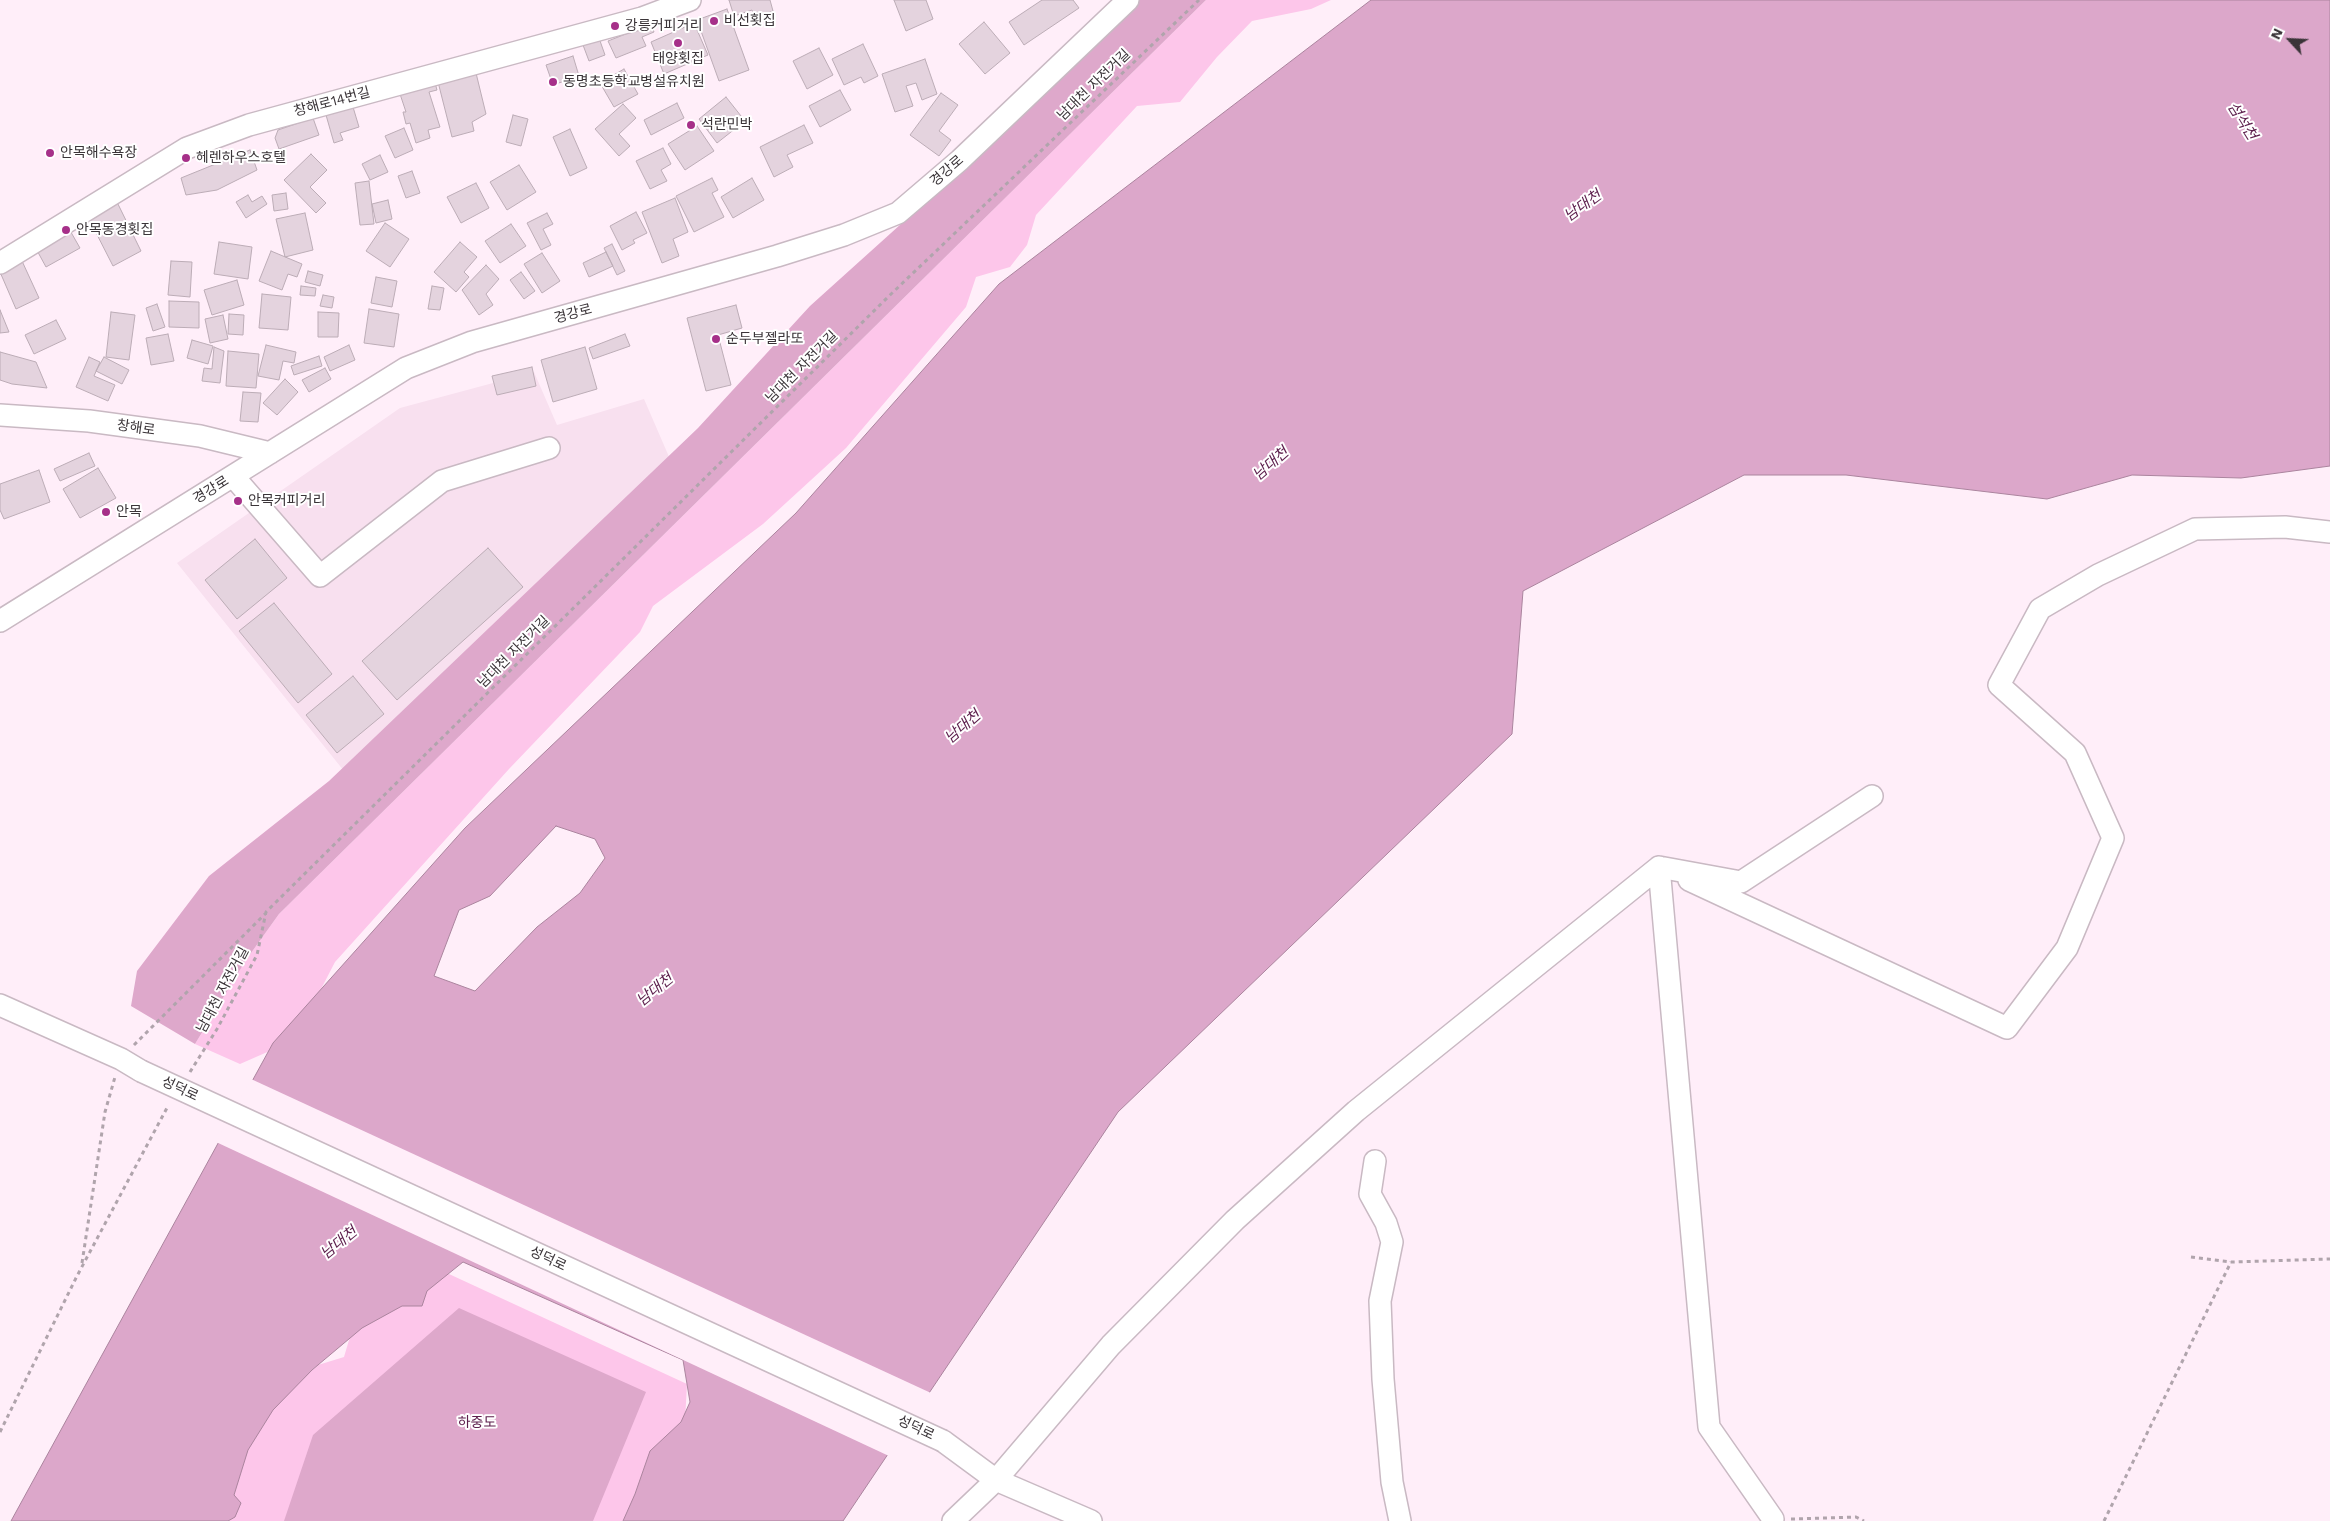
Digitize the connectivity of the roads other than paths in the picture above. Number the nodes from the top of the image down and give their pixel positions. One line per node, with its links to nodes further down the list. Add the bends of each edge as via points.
1 (690, 0): 3 (street, 창해로14번길, via 642,18 249,124 187,148)
2 (1128, 0): 6 (street, 경강로, via 960,160 898,213 844,235 786,253 472,342 406,368)
3 (0, 263)
4 (0, 415): 6 (street, 창해로, via 89,421 200,436)
5 (549, 448): 7 (street, via 442,480 320,576)
6 (270, 453): 7 (street, 경강로)
7 (233, 476): 9 (street, 경강로)
8 (2330, 532): 11 (street, via 2285,527 2195,529 2098,575 2040,609 1999,685 2075,753 2113,838 2067,948 2007,1028)
9 (0, 621)
10 (1872, 796): 11 (street, via 1741,882)
11 (1659, 867): 14 (street, via 1356,1110 1235,1220 1111,1345); 15 (street, via 1709,1427)
12 (0, 1005): 14 (street, 성덕로, bridge, via 943,1441)
13 (1375, 1162): 18 (street, via 1370,1194 1392,1242 1380,1302 1392,1482)
14 (996, 1480): 16 (street); 17 (street, 성덕로)
15 (1773, 1519)
16 (953, 1521)
17 (1090, 1521)
18 (1400, 1521)

